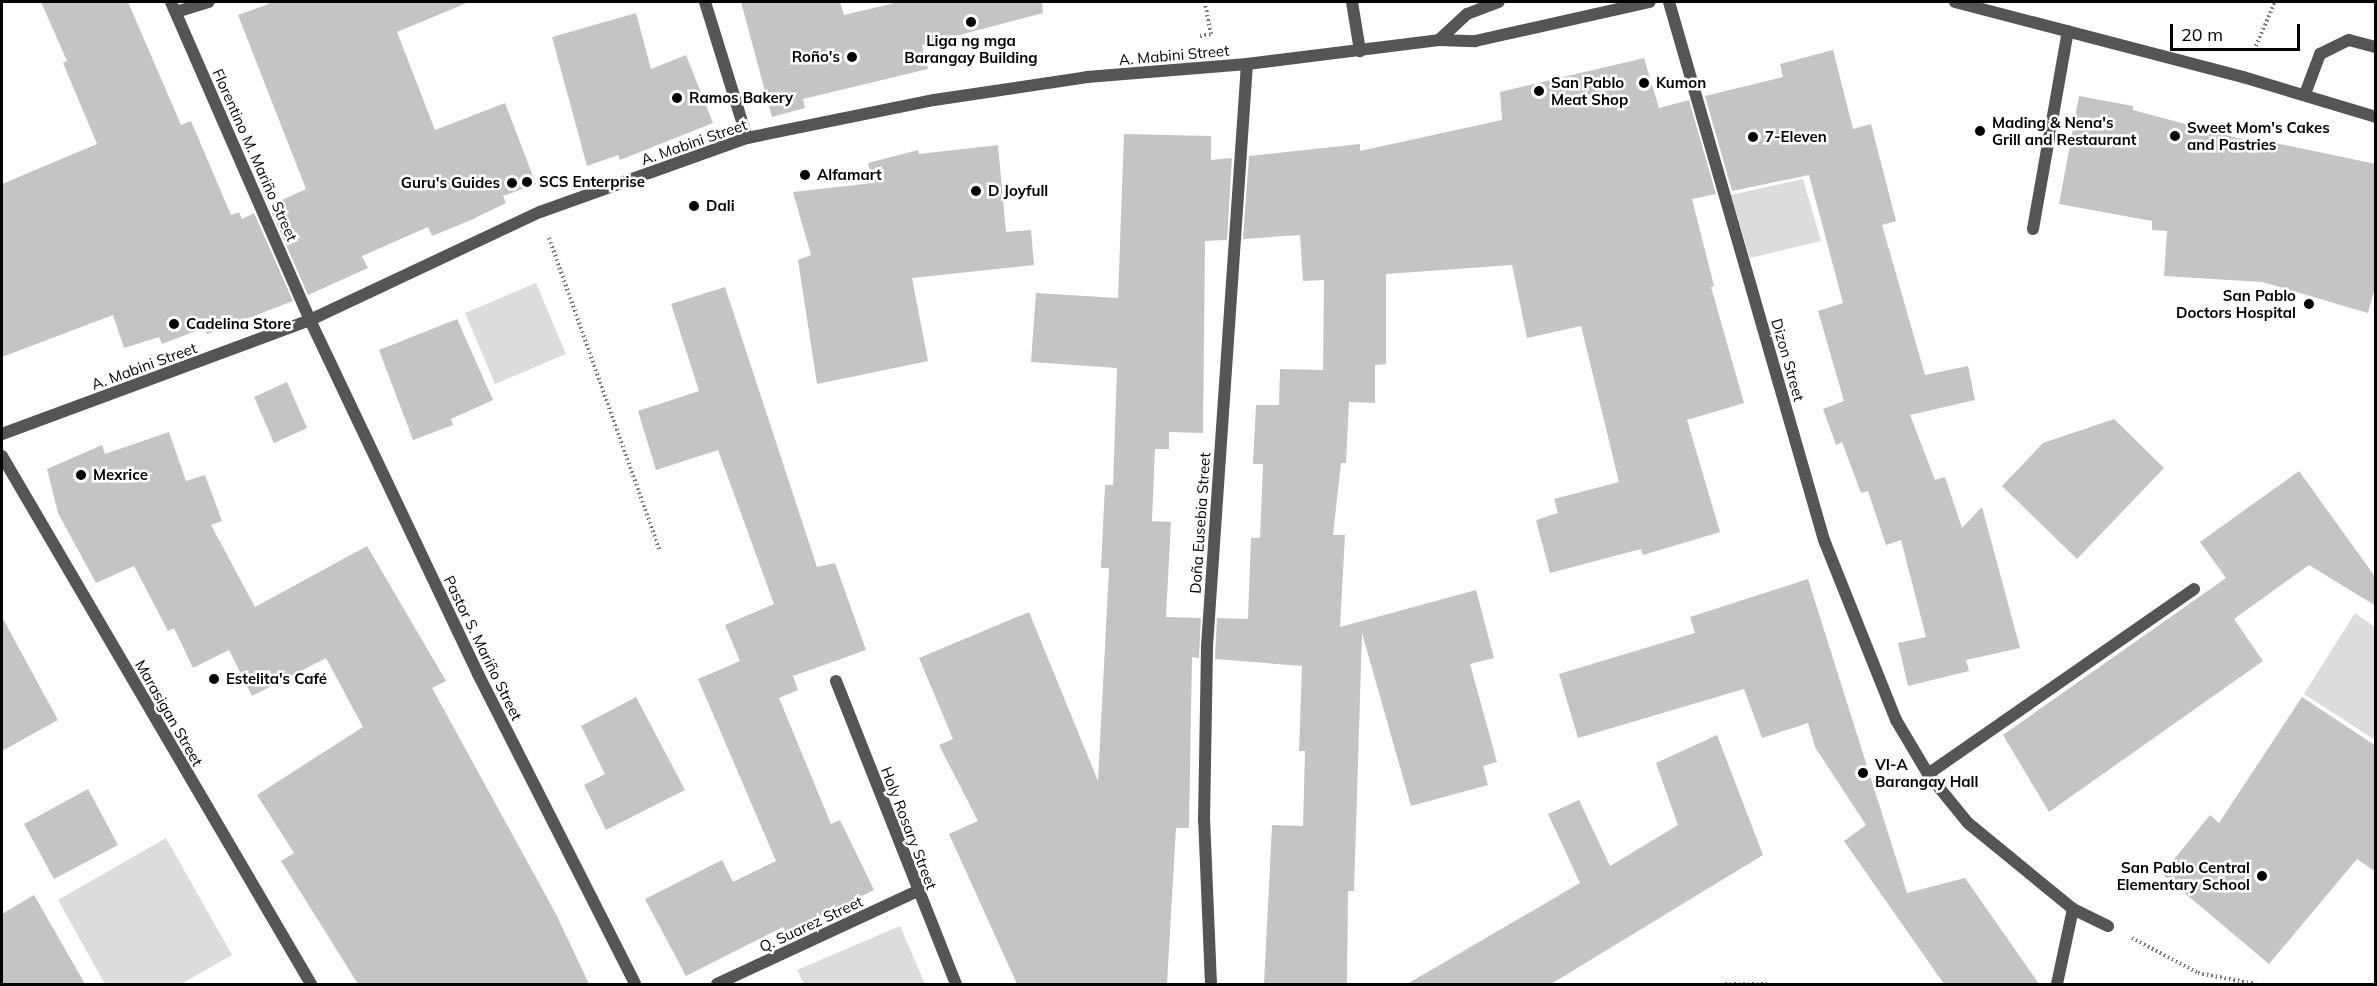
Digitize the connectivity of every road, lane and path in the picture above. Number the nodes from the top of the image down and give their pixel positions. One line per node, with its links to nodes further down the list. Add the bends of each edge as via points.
1 (208, 2): 10 (street)
2 (705, 2): 20 (street)
3 (1205, 2): 12 (path, via 1211,34)
4 (1352, 2): 15 (street)
5 (1499, 2): 13 (street, via 1467,14)
6 (1650, 2): 13 (street, A. Mabini Street, via 1475,41)
7 (1670, 2): 29 (street, Dizon Street, via 1824,540 1896,720)
8 (1955, 2): 11 (street)
9 (2275, 2): 17 (path)
10 (173, 7): 23 (street, Florentino M. Mariño Street)
11 (2068, 32): 17 (street); 22 (street)
12 (1190, 37)
13 (1439, 40): 15 (street, A. Mabini Street)
14 (2376, 47): 18 (street, via 2349,40 2320,54)
15 (1360, 51): 16 (street, A. Mabini Street)
16 (1247, 64): 20 (street, A. Mabini Street, via 1087,77 934,100); 37 (street, Doña Eusebia Street, via 1207,646 1204,820)
17 (2243, 77): 18 (street)
18 (2305, 94): 19 (street)
19 (2376, 117)
20 (747, 138): 21 (street, A. Mabini Street)
21 (540, 212): 23 (street, A. Mabini Street); 26 (path)
22 (2033, 229)
23 (310, 321): 24 (street, A. Mabini Street); 34 (street, Pastor S. Mariño Street, via 478,674)
24 (2, 434)
25 (2, 456): 33 (street, Marasigan Street)
26 (659, 549)
27 (2194, 589): 29 (street)
28 (836, 681): 30 (street, Holy Rosary Street)
29 (1928, 774): 31 (street, Dizon Street, via 1968,823)
30 (917, 891): 35 (street, Q. Suarez Street); 36 (street, Holy Rosary Street)
31 (2073, 909): 32 (street, Dizon Street); 40 (street)
32 (2108, 926): 41 (path, via 2198,973)
33 (311, 984)
34 (635, 984)
35 (717, 984)
36 (956, 984)
37 (1211, 984)
38 (1725, 984): 39 (path)
39 (1767, 984)
40 (2057, 984)
41 (2256, 984)

